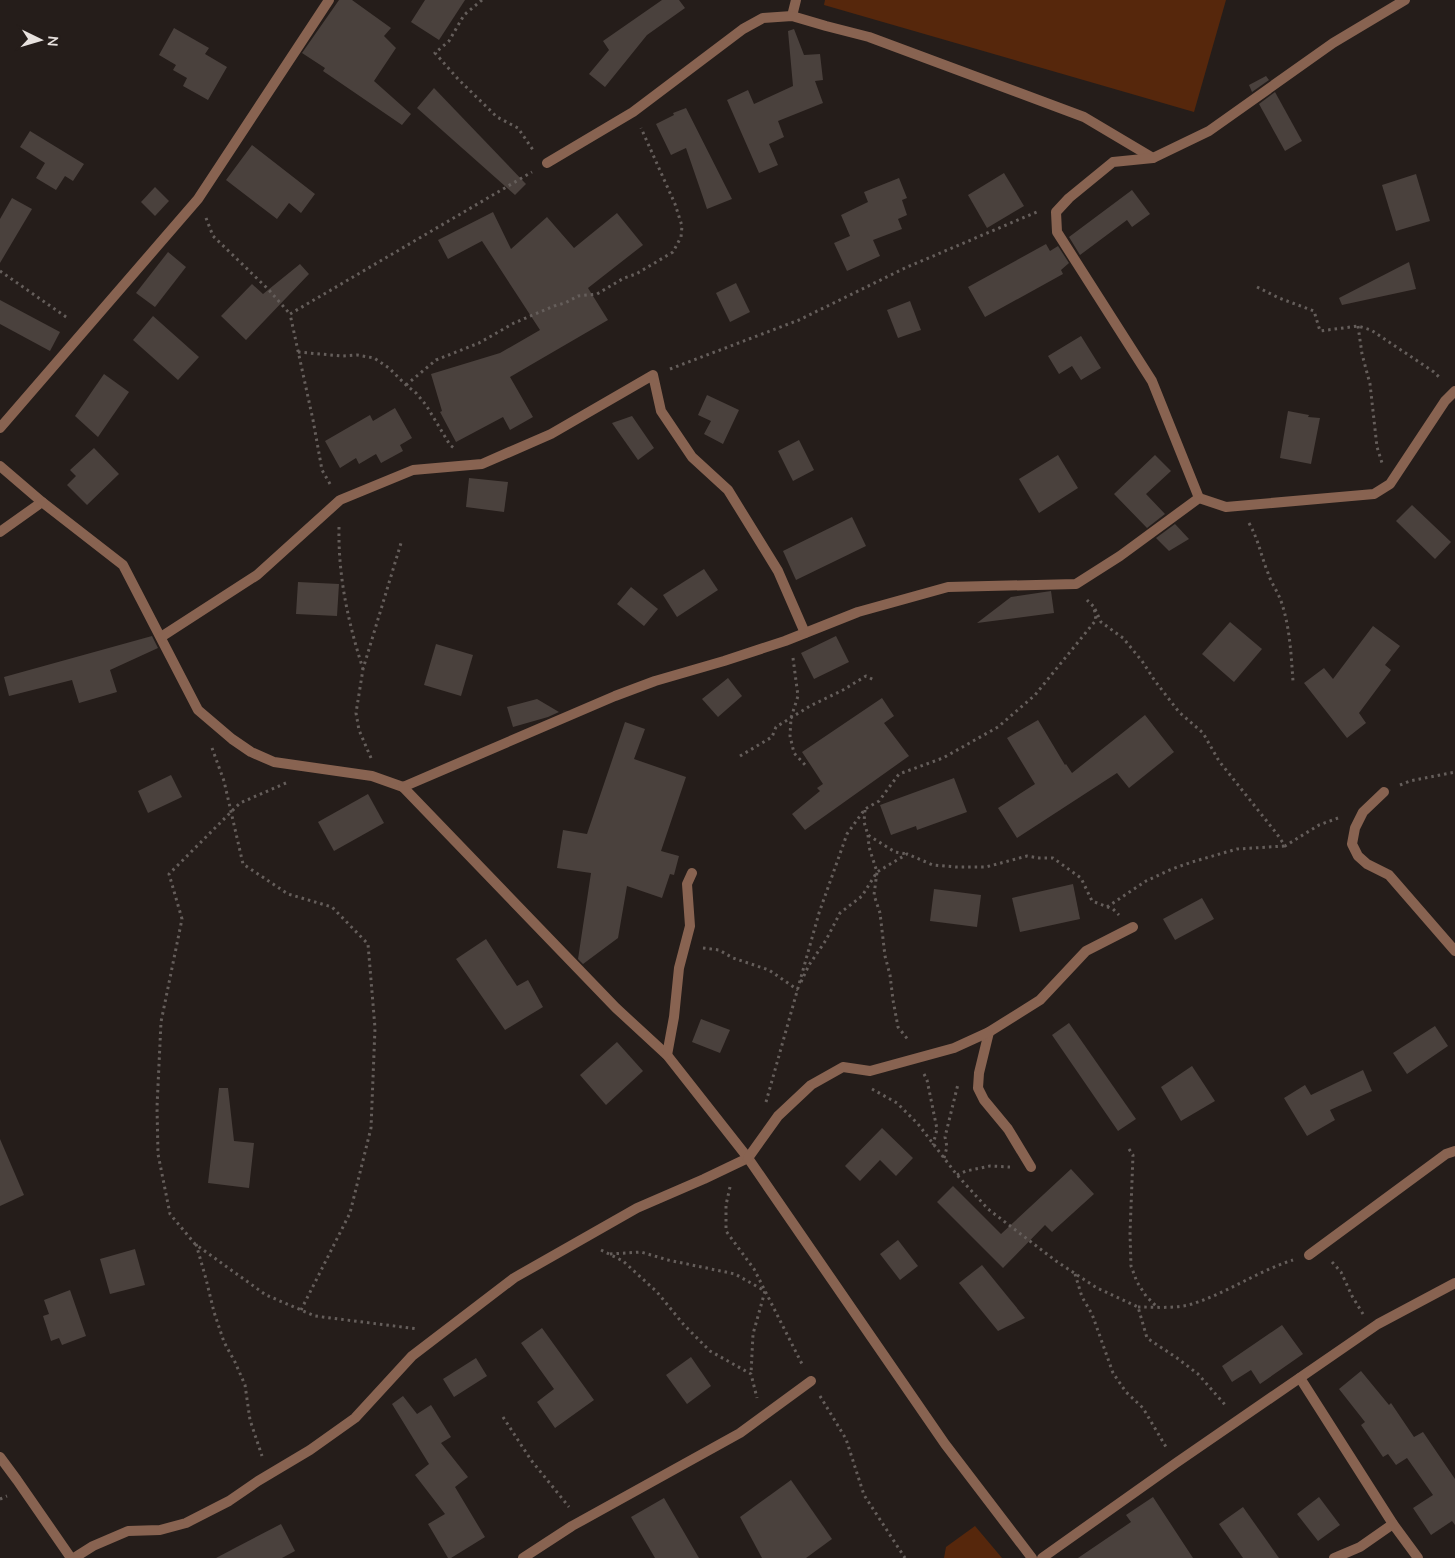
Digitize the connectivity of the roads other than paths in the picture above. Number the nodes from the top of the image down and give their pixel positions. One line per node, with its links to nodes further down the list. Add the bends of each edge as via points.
1 (329, 0): 8 (street, via 198,199)
2 (796, 0): 4 (street)
3 (1405, 0): 5 (street, via 1333,43 1209,131)
4 (792, 16): 5 (street, via 869,37 1084,117); 6 (street, via 764,18 743,29 633,112)
5 (1153, 158): 10 (street, via 1113,162 1056,212 1057,232 1152,381)
6 (547, 163)
7 (1454, 391): 10 (street, via 1390,484 1374,494 1226,506)
8 (0, 428)
9 (0, 466): 11 (street)
10 (1199, 498): 13 (street, via 1076,584 948,587 858,612)
11 (42, 502): 12 (street); 14 (street, via 123,565)
12 (0, 532)
13 (805, 633): 14 (street, via 778,571 728,490 692,457 661,411 653,375 550,434 482,464 413,470 340,500 257,575); 15 (street, via 615,696)
14 (161, 637): 15 (street, via 198,710 252,752 274,762 372,776)
15 (403, 787): 21 (street, via 616,1008)
16 (1384, 792): 19 (street, via 1363,812 1352,844 1367,864 1390,875)
17 (692, 873): 21 (street, via 687,884 690,926 679,968)
18 (1132, 927): 20 (street, via 1086,951 1040,1000)
19 (1455, 951)
20 (989, 1032): 23 (street, via 954,1048 870,1071 843,1068 811,1085 778,1116); 24 (street, via 978,1088)
21 (667, 1055): 23 (street)
22 (1455, 1151): 25 (street, via 1446,1154)
23 (748, 1158): 31 (street, via 637,1208 514,1278 412,1356 355,1418 229,1501 186,1523 160,1530 128,1531); 33 (street, via 945,1444)
24 (1031, 1166)
25 (1309, 1255)
26 (1455, 1283): 27 (street, via 1378,1324)
27 (1300, 1378): 30 (street); 34 (street)
28 (811, 1381): 32 (street, via 740,1433)
29 (0, 1458): 31 (street)
30 (1393, 1524): 35 (street, via 1360,1548); 36 (street)
31 (73, 1558)
32 (522, 1558)
33 (1032, 1558)
34 (1042, 1558)
35 (1334, 1558)
36 (1418, 1558)

